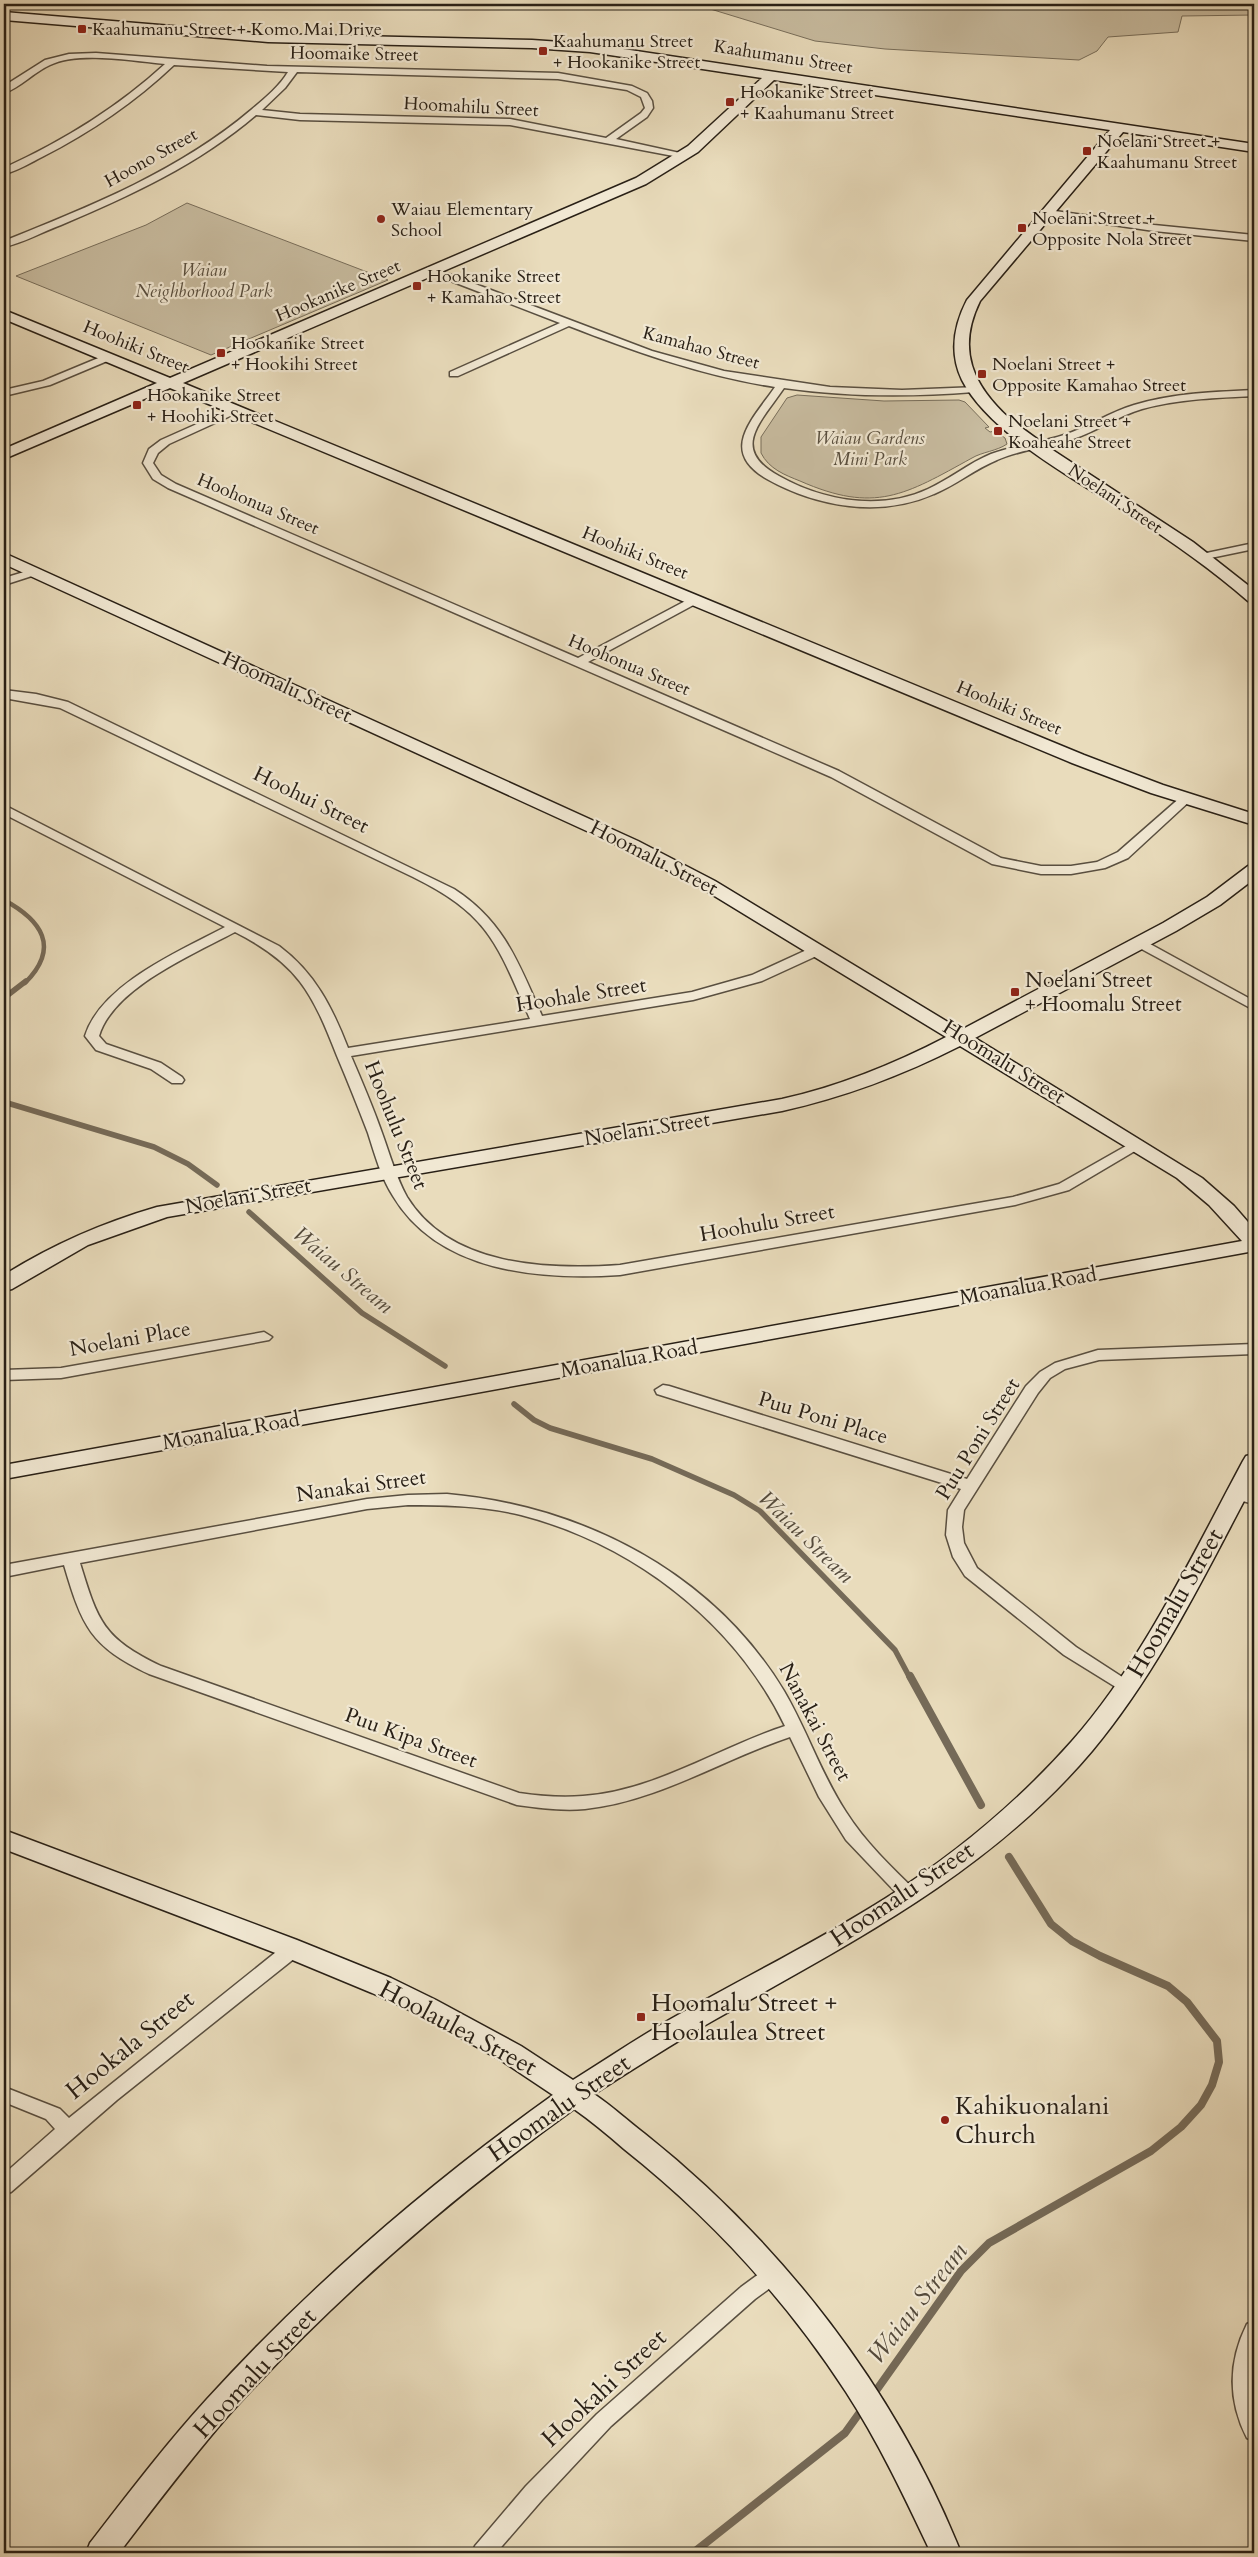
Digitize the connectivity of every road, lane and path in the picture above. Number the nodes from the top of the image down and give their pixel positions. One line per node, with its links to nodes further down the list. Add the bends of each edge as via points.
1 (4, 8): 3 (street)
2 (4, 16): 3 (street, Kaahumanu Street)
3 (27, 18): 6 (street, Kaahumanu Street, via 268,38 570,46)
4 (172, 62): 5 (street, Hoomaike Street); 7 (street, Hoomaike Street, via 96,56 62,58 36,68); 13 (street, via 109,115 65,142)
5 (294, 69): 8 (street, Hoono Street); 10 (street, Hoomaike Street, via 539,74 613,84 644,95 649,104 644,116)
6 (772, 75): 9 (street, Kaahumanu Street); 12 (street, Hookanike Street)
7 (4, 90)
8 (254, 112): 10 (street, Hoomahilu Street, via 305,117 510,122); 16 (street, Hoono Street, via 209,145 140,185 91,209)
9 (1120, 127): 11 (street, Kaahumanu Street); 14 (street, Noelani Street)
10 (609, 140): 12 (street, Hoomahilu Street)
11 (1254, 148)
12 (684, 155): 17 (street, Hookanike Street, via 620,192)
13 (4, 172)
14 (1048, 213): 15 (street); 24 (street, Noelani Street, via 979,293 966,313 961,331 961,355)
15 (1254, 238)
16 (4, 244)
17 (433, 272): 19 (street, Kamahao Street); 22 (street, Hookanike Street)
18 (4, 314): 20 (street, Hoohiki Street)
19 (568, 323): 21 (street); 23 (street, Kamahao Street, via 687,366)
20 (108, 357): 22 (street, Hoohiki Street); 25 (street, via 33,387)
21 (454, 374)
22 (170, 383): 27 (street, Hoohiki Street); 29 (street, Hookanike Street)
23 (781, 385): 24 (street, Kamahao Street, via 876,393); 28 (street, via 746,438 748,455 764,473 826,500 871,505 910,500 935,490 989,459)
24 (974, 389): 28 (street, Noelani Street, via 1004,422)
25 (4, 393)
26 (1254, 393): 28 (street, via 1153,403 1115,415 1077,434)
27 (235, 410): 36 (street, Hoohiki Street); 37 (street, Hoohonua Street, via 158,446 148,463 153,473 172,486)
28 (1036, 446): 31 (street, Noelani Street)
29 (4, 454)
30 (1254, 546): 31 (street)
31 (1201, 557): 35 (street, Noelani Street)
32 (4, 558): 33 (street, Hoomalu Street)
33 (34, 572): 34 (street); 45 (street, Hoomalu Street, via 639,848 709,885)
34 (4, 582)
35 (1254, 598)
36 (694, 600): 37 (street); 39 (street, Hoohiki Street, via 1078,759)
37 (580, 662): 39 (street, Hoohonua Street, via 835,774 985,855 1011,865 1041,870 1072,870 1112,860 1134,846)
38 (4, 694): 47 (street, Hoohui Street, via 64,705 452,893 478,913 494,933)
39 (1186, 799): 41 (street, Hoohiki Street)
40 (4, 809): 43 (street, Hoohulu Street)
41 (1254, 820)
42 (1254, 870): 44 (street, Noelani Street, via 1214,901)
43 (235, 927): 49 (street, Hoohulu Street, via 276,950 313,985); 50 (street, via 146,977 114,1000 94,1023 92,1036 101,1047 156,1066)
44 (1141, 942): 46 (street); 48 (street, Noelani Street)
45 (818, 950): 47 (street, Hoohale Street, via 771,972 718,990); 48 (street, Hoomalu Street)
46 (1254, 1006)
47 (538, 1022): 49 (street, Hoohale Street)
48 (960, 1036): 51 (street, Hoomalu Street); 52 (street, Noelani Street, via 872,1078 793,1103)
49 (344, 1054): 52 (street, Hoohulu Street)
50 (177, 1080)
51 (1138, 1145): 52 (street, Hoohulu Street, via 1072,1184 1042,1195 642,1267 587,1273 521,1268 470,1253 426,1228 411,1212); 53 (street, Hoomalu Street, via 1208,1191 1240,1222)
52 (390, 1172): 54 (street, Noelani Street, via 164,1211 102,1230 51,1254)
53 (1254, 1244): 60 (street, Moanalua Road)
54 (4, 1284)
55 (264, 1337): 57 (street, Noelani Place, via 62,1373)
56 (1254, 1349): 61 (street, Puu Poni Street, via 1119,1353 1078,1359 1060,1366 1045,1375 1032,1390)
57 (4, 1375)
58 (663, 1390): 61 (street, Puu Poni Place)
59 (1254, 1461): 62 (street, Hoomalu Street)
60 (4, 1472)
61 (971, 1486): 65 (street, Puu Poni Street, via 956,1510 952,1526 954,1544 961,1560 1019,1612 1070,1651)
62 (1246, 1497): 65 (street, Hoomalu Street)
63 (70, 1558): 64 (street, Nanakai Street); 66 (street, Nanakai Street, via 392,1500 436,1498 489,1502 516,1508 586,1530 629,1553 683,1590 721,1622 766,1675); 66 (street, Puu Kipa Street, via 94,1628 125,1656 155,1670 517,1799 563,1805 604,1801 651,1787)
64 (4, 1571)
65 (1127, 1688): 68 (street, Hoomalu Street, via 1084,1744 1038,1792 986,1838)
66 (795, 1730): 68 (street, Nanakai Street, via 852,1835)
67 (4, 1839): 69 (street, Hoolaulea Street)
68 (910, 1896): 71 (street, Hoomalu Street, via 651,2044)
69 (293, 1950): 71 (street, Hoolaulea Street, via 426,2006 524,2060); 72 (street, Hookala Street)
70 (4, 2094): 72 (street, via 53,2114)
71 (574, 2095): 74 (street, Hoolaulea Street, via 662,2164 734,2230); 77 (street, Hoomalu Street, via 451,2186 328,2296 223,2403)
72 (67, 2129): 73 (street, Hookala Street)
73 (4, 2186)
74 (774, 2274): 78 (street, Hookahi Street, via 748,2293 604,2420 534,2493); 79 (street, Hoolaulea Street, via 806,2312 859,2390 930,2517)
75 (1254, 2330): 76 (street, via 1246,2349 1242,2378 1245,2408)
76 (1254, 2432)
77 (101, 2553)
78 (483, 2553)
79 (946, 2553)

